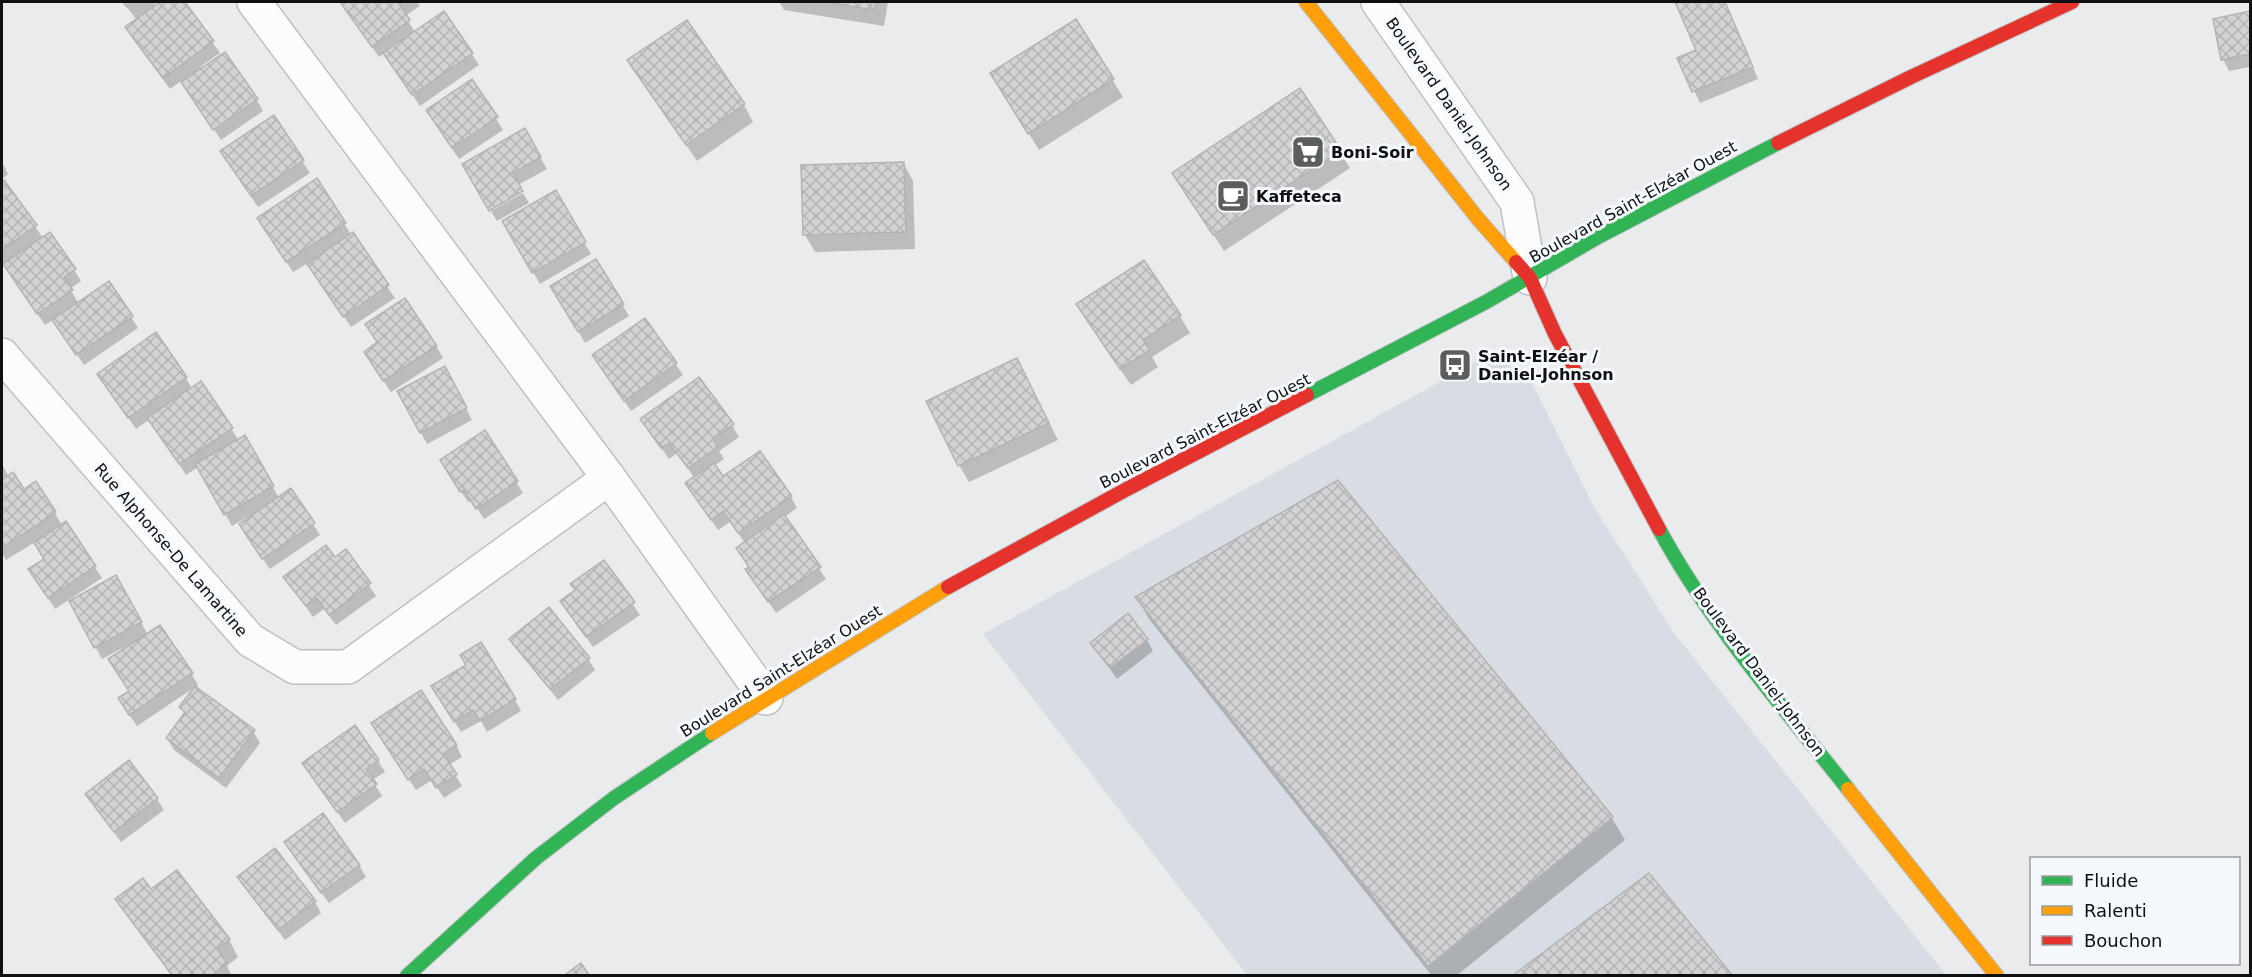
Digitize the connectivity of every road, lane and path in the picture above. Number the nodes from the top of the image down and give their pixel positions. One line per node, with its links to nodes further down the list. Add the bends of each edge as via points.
1 (254, 2): 7 (street)
2 (1306, 2): 5 (street, Boulevard Daniel-Johnson)
3 (1378, 2): 5 (street, Boulevard Daniel-Johnson, via 1517,202)
4 (2072, 2): 5 (street, Boulevard Saint-Elzéar Ouest, via 1778,144 1598,237)
5 (1530, 278): 8 (street, Boulevard Saint-Elzéar Ouest, via 1007,554); 10 (street, Boulevard Daniel-Johnson, via 1629,475 1708,607 1782,708)
6 (2, 355): 7 (street, Rue Alphonse-De Lamartine, via 250,640 295,666 348,666)
7 (609, 478): 8 (street)
8 (766, 698): 9 (street, Boulevard Saint-Elzéar Ouest, via 649,773 564,835)
9 (407, 975)
10 (1997, 975)

